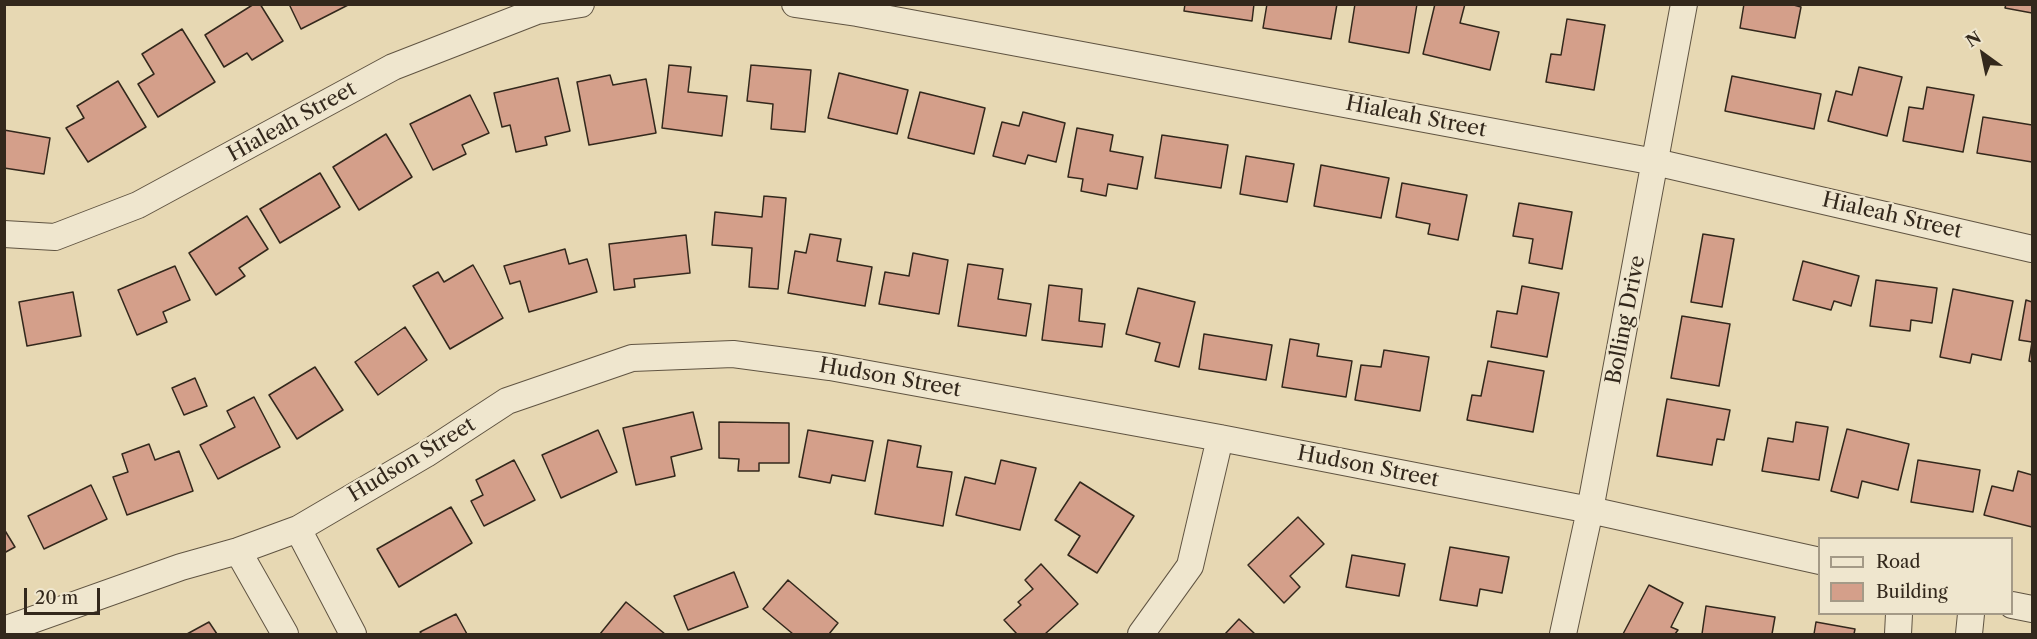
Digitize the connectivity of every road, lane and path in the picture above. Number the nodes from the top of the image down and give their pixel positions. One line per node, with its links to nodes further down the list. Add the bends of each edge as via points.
1 (581, 4): 6 (street, Hialeah Street, via 537,11 393,66 138,205 55,237)
2 (795, 4): 4 (street, Hialeah Street)
3 (1684, 4): 5 (street, Bolling Drive)
4 (858, 9): 5 (street, Hialeah Street)
5 (1655, 162): 7 (street, Hialeah Street); 9 (street, Bolling Drive)
6 (4, 234)
7 (2032, 249)
8 (1220, 438): 9 (street, Hudson Street); 10 (street, Hudson Street, via 819,365 733,354 632,358 507,401); 20 (street, via 1190,566)
9 (1590, 510): 12 (street, Hudson Street); 21 (street, Bolling Drive)
10 (298, 529): 11 (street, Hudson Street); 19 (street)
11 (238, 551): 17 (street, Hudson Street, via 181,567); 18 (street)
12 (1818, 561)
13 (2013, 605): 14 (street)
14 (2032, 609)
15 (1899, 615): 22 (street)
16 (1971, 615): 23 (street)
17 (4, 630)
18 (285, 634)
19 (352, 634)
20 (1141, 634)
21 (1563, 634)
22 (1898, 634)
23 (1970, 634)

